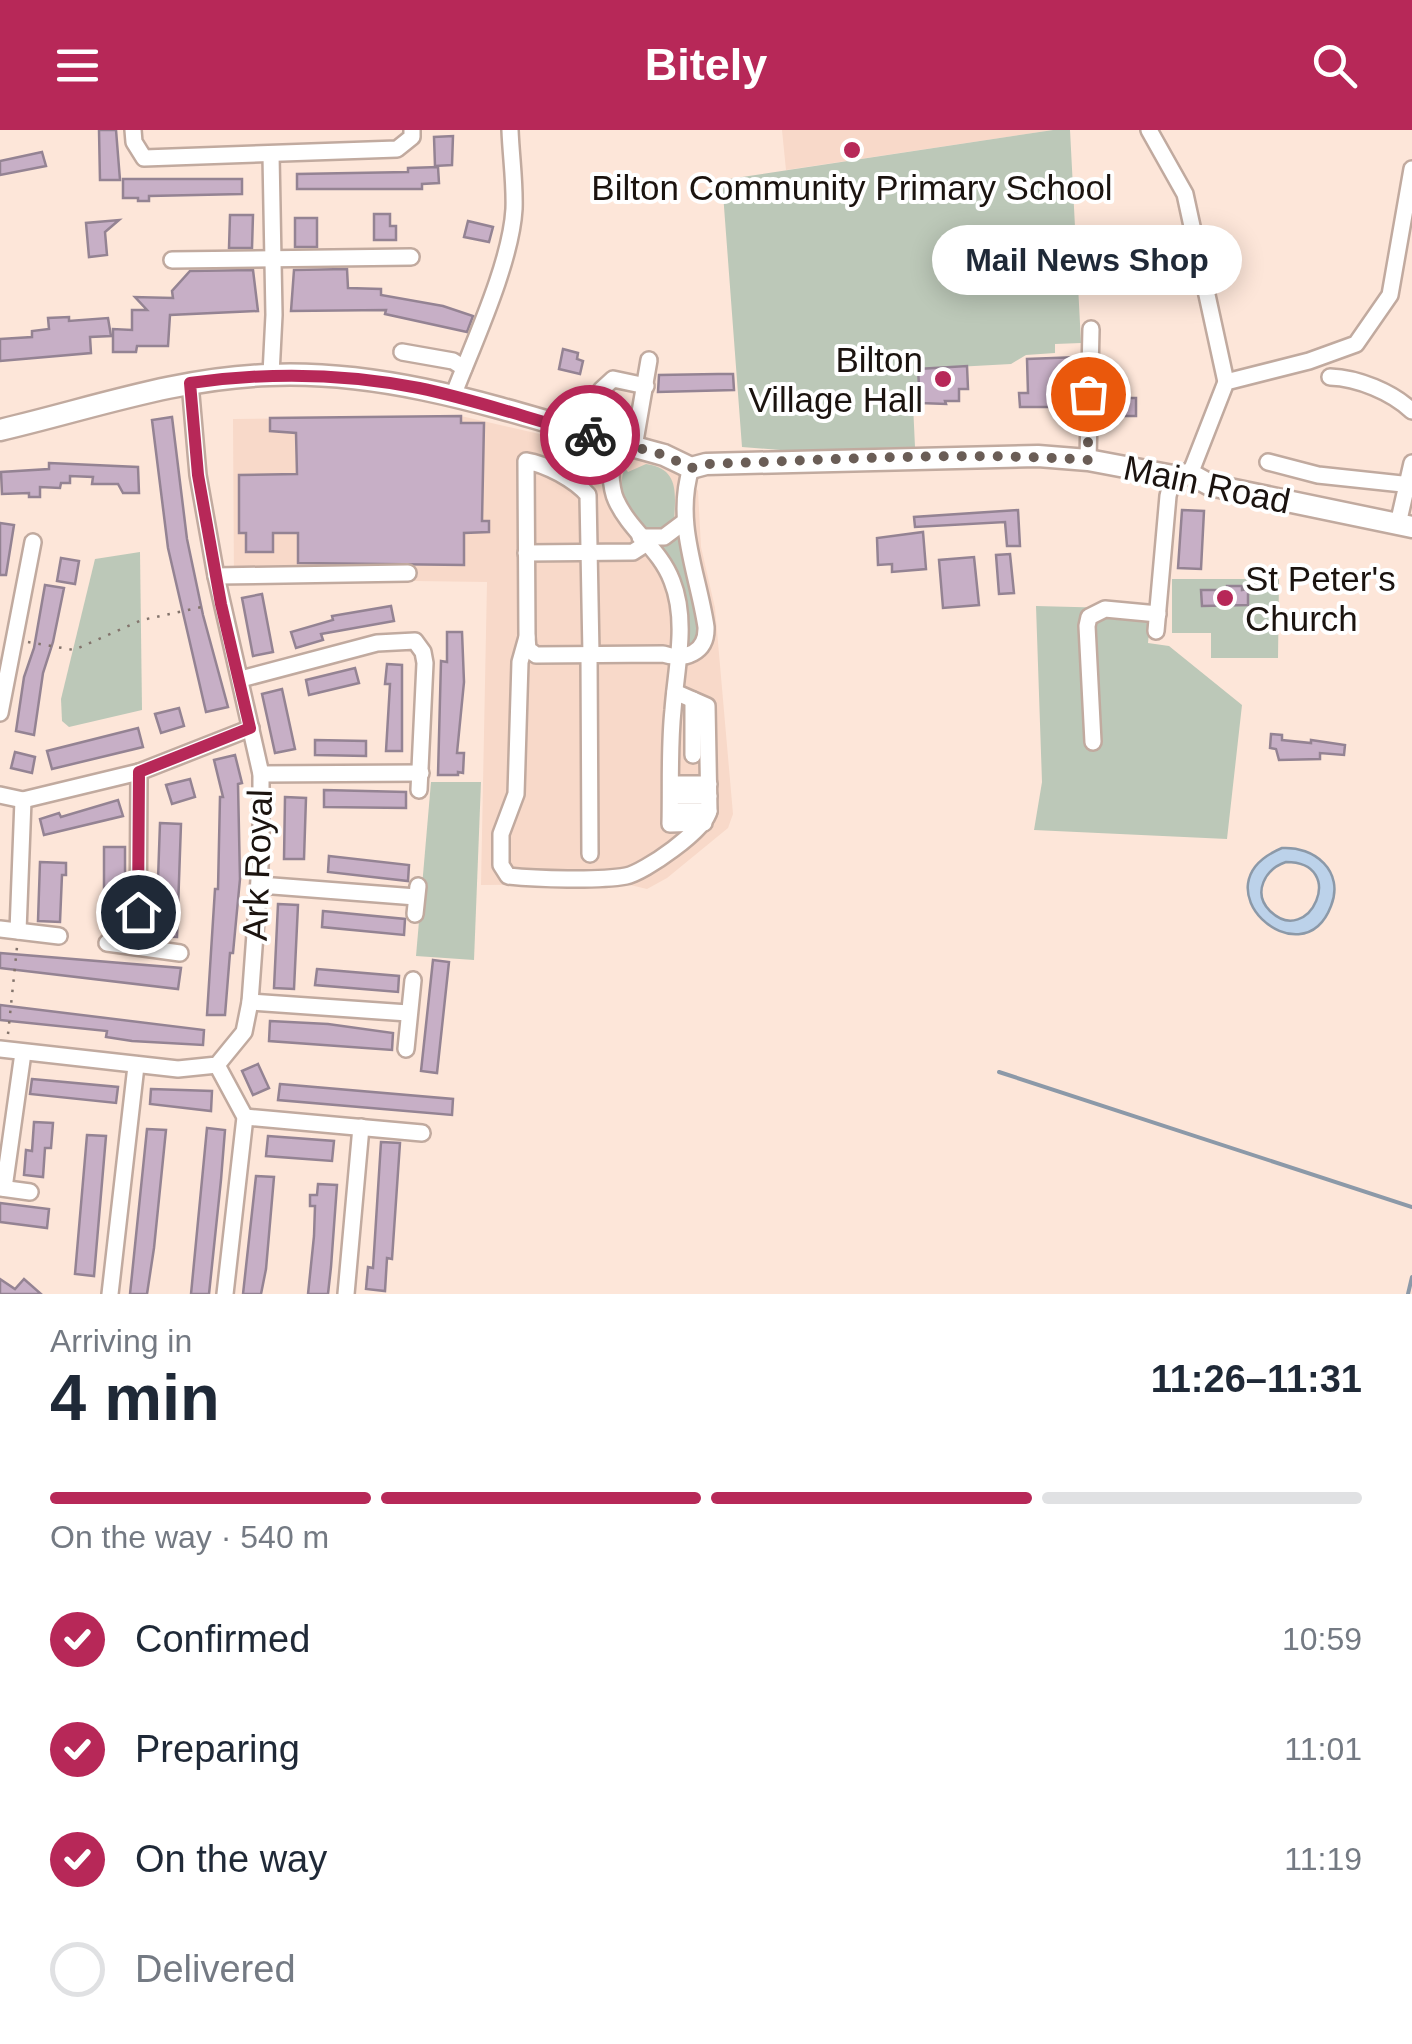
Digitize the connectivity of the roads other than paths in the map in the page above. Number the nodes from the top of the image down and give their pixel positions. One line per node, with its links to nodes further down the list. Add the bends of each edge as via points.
1 (133, 130): 5 (street, via 144,158)
2 (412, 130): 5 (street, via 397,149)
3 (510, 130): 13 (street, via 510,236)
4 (1148, 130): 16 (street, via 1185,194)
5 (271, 155): 9 (street)
6 (1412, 169): 16 (street, via 1390,295 1356,344)
7 (411, 258): 9 (street)
8 (172, 260): 9 (street)
9 (273, 260): 14 (street)
10 (1092, 330): 24 (street)
11 (402, 352): 13 (street)
12 (649, 360): 18 (street)
13 (464, 368): 19 (street)
14 (271, 374): 17 (main road, Main Road); 19 (main road, Main Road, via 339,377)
15 (1330, 378): 20 (street, via 1363,384)
16 (1226, 382): 28 (street)
17 (190, 383): 21 (main road, Main Road); 38 (street, Ark Royal)
18 (646, 386): 22 (street, via 613,379 601,390); 23 (street)
19 (453, 396): 22 (main road, Main Road)
20 (1412, 411)
21 (0, 430)
22 (589, 435): 23 (main road, Main Road); 30 (street, via 609,451)
23 (644, 450): 27 (main road, Main Road); 30 (street, via 618,467)
24 (1088, 460): 27 (main road, Main Road, via 1038,456); 28 (main road, Main Road)
25 (1268, 462): 29 (street, via 1318,475)
26 (1412, 463): 29 (street)
27 (691, 468): 31 (street)
28 (1181, 475): 32 (main road, Main Road); 39 (street, via 1168,496)
29 (1410, 484): 32 (street)
30 (621, 511): 33 (street)
31 (684, 522): 33 (street, via 664,538); 43 (street, via 707,635 702,649)
32 (1405, 526)
33 (644, 540): 35 (street, via 632,552); 43 (street, via 674,585)
34 (33, 542): 46 (street, via 22,566 16,640)
35 (590, 552): 36 (street); 36 (street, via 586,492 526,461); 42 (street)
36 (526, 553): 41 (street)
37 (408, 573): 38 (street)
38 (216, 576): 44 (street, Ark Royal)
39 (1158, 614): 40 (street); 48 (street, via 1105,609 1089,618)
40 (1156, 632)
41 (527, 637): 42 (street, via 535,654); 56 (street, via 520,662 516,794 501,834 506,875 629,876 692,836)
42 (590, 654): 43 (street); 57 (street)
43 (678, 659): 45 (street)
44 (240, 679): 47 (street, Ark Royal); 52 (street, via 378,643 415,641 423,652 420,781)
45 (675, 692): 49 (street); 50 (street, via 700,703)
46 (0, 713)
47 (250, 728): 51 (street); 52 (street, Ark Royal)
48 (1093, 742)
49 (672, 754): 50 (street); 54 (street)
50 (700, 755): 56 (street)
51 (139, 772): 55 (street); 64 (street)
52 (261, 774): 58 (street, Ark Royal)
53 (0, 795): 55 (street)
54 (671, 797): 56 (street); 56 (street, via 670,824)
55 (22, 800): 61 (street)
56 (708, 806)
57 (590, 854)
58 (260, 884): 59 (street); 67 (street, Ark Royal)
59 (416, 899)
60 (0, 929): 61 (street)
61 (18, 931): 62 (street)
62 (59, 936)
63 (107, 943): 64 (street)
64 (138, 946): 65 (street)
65 (180, 953)
66 (414, 980): 68 (street)
67 (250, 1002): 68 (street); 72 (street, Ark Royal, via 244,1032)
68 (408, 1013): 69 (street)
69 (406, 1049)
70 (3, 1050): 71 (street)
71 (24, 1053): 73 (street); 77 (street)
72 (217, 1065): 73 (street); 74 (street)
73 (136, 1066): 79 (street)
74 (245, 1116): 75 (street); 80 (street)
75 (361, 1127): 76 (street); 81 (street)
76 (415, 1137)
77 (2, 1188): 78 (street)
78 (30, 1192)
79 (105, 1291)
80 (225, 1294)
81 (346, 1294)

